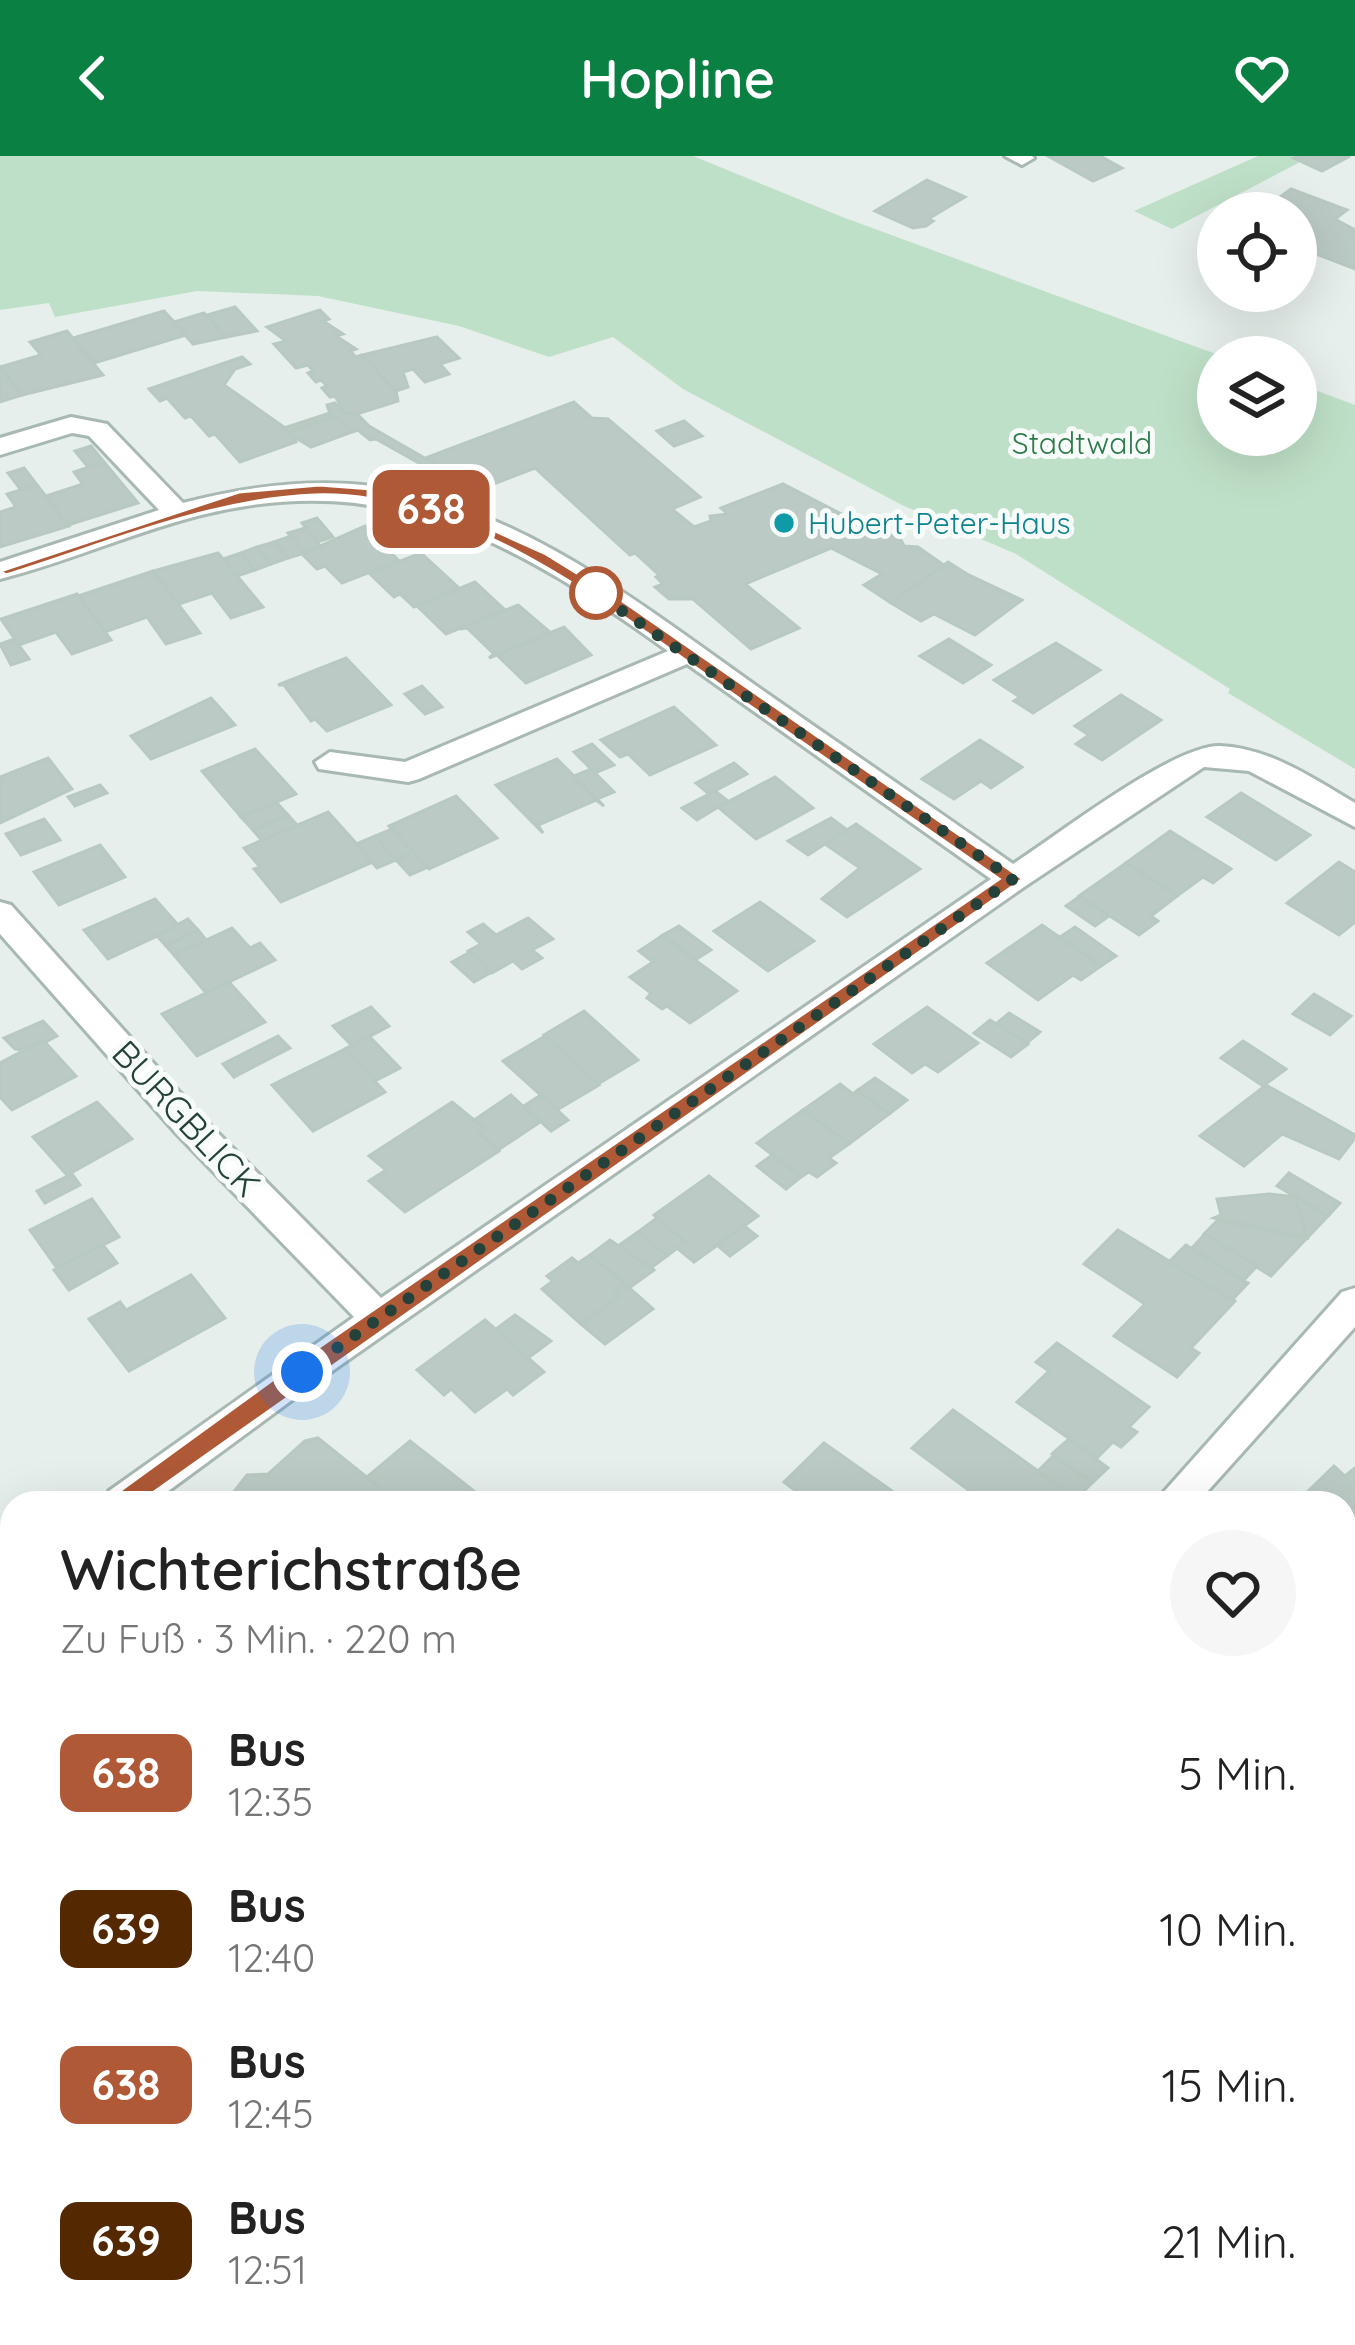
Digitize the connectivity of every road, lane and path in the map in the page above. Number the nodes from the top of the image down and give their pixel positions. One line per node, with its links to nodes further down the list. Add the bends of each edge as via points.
1 (0, 447): 2 (street, via 71,425 98,430)
2 (177, 513): 3 (street); 4 (street, via 319,490 434,509 539,557)
3 (0, 571)
4 (688, 652): 5 (street, via 408,772); 7 (street)
5 (330, 762)
6 (1355, 817): 7 (street, via 1256,761 1221,753 1197,758)
7 (1013, 879): 10 (street)
8 (0, 913): 10 (street, BURGBLICK, via 188,1124)
9 (1355, 1302): 12 (street)
10 (379, 1319): 11 (street)
11 (140, 1491)
12 (1184, 1491)

